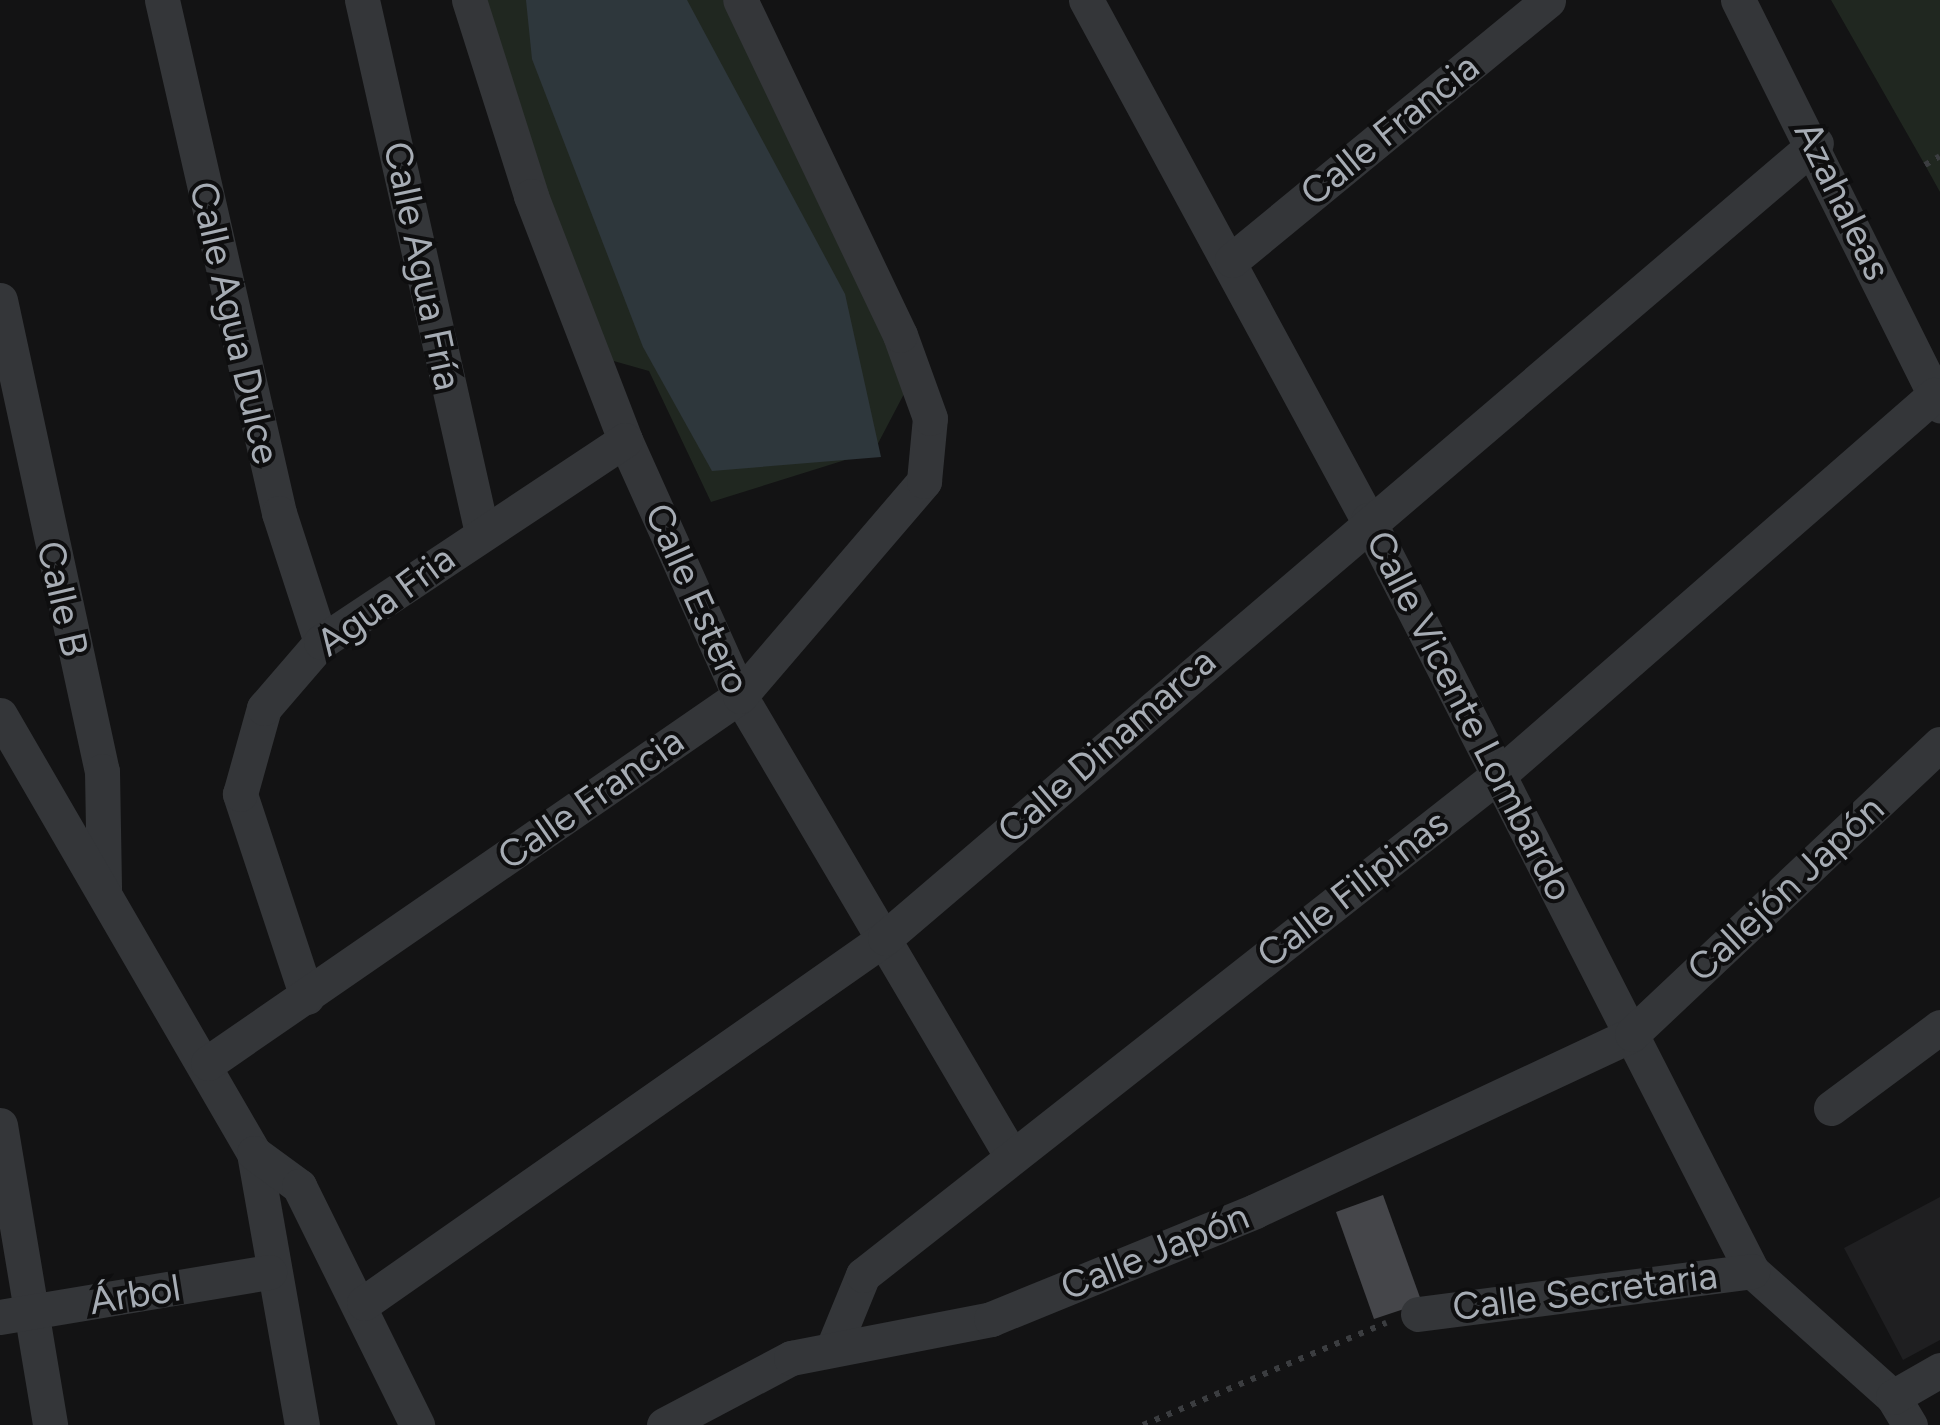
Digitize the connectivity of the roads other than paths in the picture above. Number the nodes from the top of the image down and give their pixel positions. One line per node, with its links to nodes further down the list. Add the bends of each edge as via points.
1 (162, 0): 15 (street, Calle Agua Dulce, via 279,513)
2 (362, 0): 14 (street, Calle Agua Fría)
3 (468, 0): 12 (street, Calle Estero, via 530,196)
4 (740, 0): 16 (street, Calle Francia, via 900,335 930,418 924,481)
5 (1548, 0): 9 (street, Calle Francia)
6 (1738, 0): 8 (street, Azahaleas)
7 (1092, 2): 9 (street, Calle Vicente Lombardo)
8 (1816, 143): 11 (street, Azahaleas); 13 (street, Calle Dinamarca)
9 (1232, 260): 13 (street, Calle Vicente Lombardo)
10 (0, 300): 20 (street, Calle B, via 102,770)
11 (1937, 400): 19 (street, Calle Filipinas)
12 (625, 440): 14 (street, Agua Fria); 16 (street, Calle Estero)
13 (1368, 520): 19 (street, Calle Vicente Lombardo); 21 (street, Calle Dinamarca)
14 (482, 533): 15 (street, Agua Fria)
15 (320, 642): 22 (street, Agua Fria, via 264,708 240,794)
16 (740, 696): 21 (street, Calle Estero); 22 (street, Calle Francia)
17 (0, 715): 20 (street)
18 (1940, 744): 24 (street, Callejón Japón)
19 (1500, 773): 24 (street, Calle Vicente Lombardo); 29 (street, Calle Filipinas)
20 (104, 900): 25 (street)
21 (884, 938): 29 (street, Calle Estero); 32 (street, Calle Dinamarca)
22 (306, 997): 25 (street, Calle Francia)
23 (1940, 1026): 26 (street)
24 (1632, 1034): 30 (street, Calle Vicente Lombardo); 35 (street, Calle Japón, via 1255,1211 990,1319)
25 (208, 1063): 28 (street)
26 (1831, 1108)
27 (0, 1125): 33 (street)
28 (254, 1153): 31 (street); 32 (street, via 299,1186)
29 (1012, 1157): 35 (street, Calle Filipinas, via 863,1275)
30 (1752, 1270): 34 (street, Calle Secretaria); 37 (street, Calle Vicente Lombardo)
31 (269, 1272): 33 (street, Árbol); 39 (street)
32 (364, 1303): 40 (street)
33 (16, 1314): 38 (street)
34 (1418, 1314)
35 (833, 1348): 41 (street, Calle Japón, via 791,1358)
36 (1940, 1370): 37 (street)
37 (1902, 1411)
38 (50, 1425)
39 (302, 1425)
40 (417, 1425)
41 (664, 1425)

